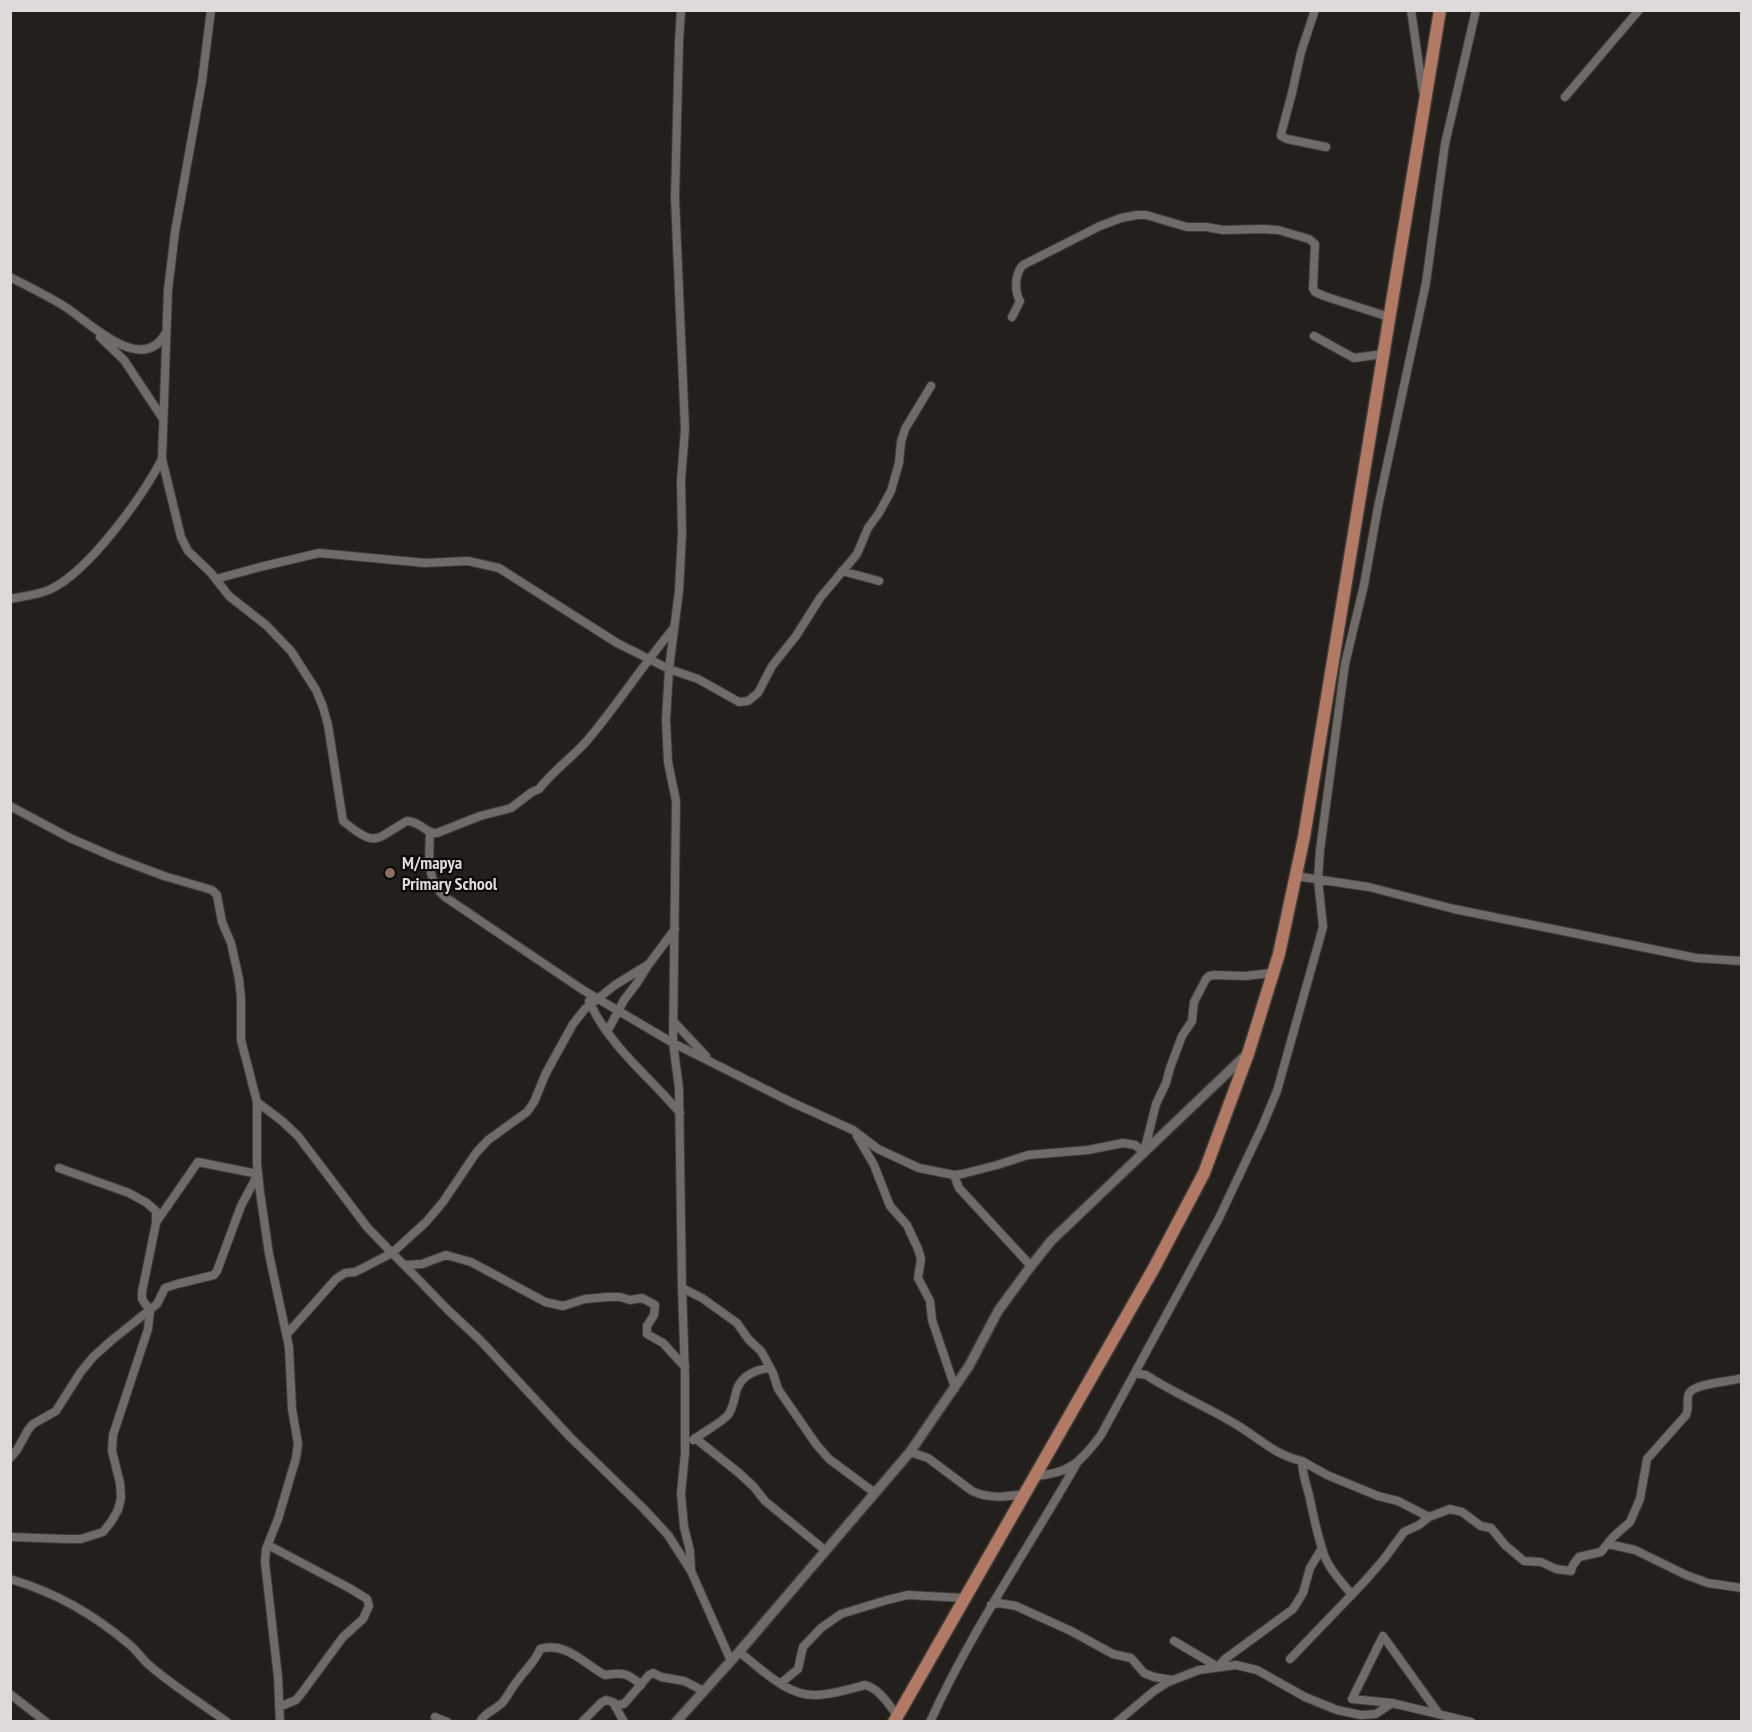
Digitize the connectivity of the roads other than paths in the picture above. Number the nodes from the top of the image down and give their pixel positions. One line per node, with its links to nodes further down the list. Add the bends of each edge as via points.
1 (211, 10): 15 (street, via 172,250)
2 (681, 10): 25 (street, via 675,198 685,429)
3 (1315, 10): 10 (street, via 1281,136)
4 (1411, 10): 9 (street)
5 (1440, 10): 9 (main road)
6 (1476, 10): 31 (street, via 1445,144 1426,283 1345,664)
7 (1639, 10): 8 (street)
8 (1565, 98)
9 (1425, 100): 13 (main road)
10 (1326, 147)
11 (10, 277): 14 (street, via 68,309)
12 (1012, 317): 13 (street, via 1020,301 1017,274 1023,265 1120,218 1146,215 1187,227 1269,229 1309,239 1315,244 1315,292)
13 (1389, 317): 17 (main road)
14 (94, 329): 15 (street, via 115,342 144,349 154,348); 19 (street, via 124,360)
15 (166, 330): 19 (street)
16 (1314, 336): 17 (street, via 1354,358)
17 (1383, 354): 30 (main road)
18 (931, 386): 21 (street, via 905,429 886,500 857,554)
19 (163, 419): 20 (street)
20 (162, 459): 22 (street, via 184,545); 24 (street, via 140,496 81,568 50,590)
21 (842, 571): 23 (street); 27 (street, via 772,666 758,693 748,701 741,702)
22 (216, 579): 26 (street, via 319,553 426,563 482,563 499,568); 29 (street, via 229,596 291,651 316,690 328,725 343,821 372,839 410,821)
23 (879, 581)
24 (10, 599)
25 (674, 628): 26 (street); 27 (street)
26 (648, 659): 27 (street); 29 (street, via 584,744 538,789 511,808)
27 (669, 669): 32 (street, via 666,747 676,801)
28 (10, 806): 45 (street, via 70,838 217,895 242,998 241,1041)
29 (430, 832): 36 (street, via 428,861 439,892)
30 (1295, 876): 31 (street); 35 (main road)
31 (1318, 879): 33 (street, via 1696,958); 61 (street, via 1323,927 1277,1091 1219,1218)
32 (675, 928): 34 (street); 40 (street)
33 (1742, 961)
34 (649, 964): 37 (street); 39 (street)
35 (1272, 973): 43 (main road); 48 (street, via 1211,975 1206,979 1156,1104)
36 (584, 990): 37 (street); 38 (street)
37 (598, 998): 38 (street); 39 (street)
38 (590, 1004): 41 (street); 53 (street, via 573,1024 527,1112 488,1140 426,1222)
39 (618, 1010): 41 (street); 42 (street)
40 (674, 1022): 42 (street); 44 (street)
41 (607, 1032): 46 (street)
42 (673, 1043): 44 (street); 46 (street)
43 (1248, 1054): 48 (street); 70 (main road, via 1204,1173)
44 (712, 1062): 47 (street)
45 (257, 1102): 50 (street); 53 (street, via 298,1136)
46 (680, 1113): 56 (street)
47 (853, 1130): 51 (street, via 878,1149 919,1168); 63 (street, via 874,1165 890,1206 907,1225 918,1249 918,1278 930,1301 932,1320)
48 (1144, 1152): 51 (street, via 1123,1143 1032,1154); 55 (street, via 1051,1241)
49 (58, 1168): 52 (street, via 129,1193 153,1208)
50 (258, 1174): 52 (street, via 198,1162); 57 (street, via 214,1275 165,1288); 58 (street)
51 (954, 1175): 55 (street, via 959,1188)
52 (156, 1223): 57 (street, via 142,1292)
53 (392, 1253): 54 (street); 58 (street, via 336,1279)
54 (405, 1265): 59 (street, via 422,1264 446,1255 471,1262 536,1298 563,1306 595,1298 642,1298 655,1305 654,1315 646,1326 647,1334 663,1343); 79 (street, via 643,1508)
55 (1031, 1266): 63 (street, via 998,1311)
56 (682, 1288): 59 (street); 60 (street, via 736,1323 761,1351)
57 (150, 1311): 67 (street, via 93,1357 56,1411 33,1424); 74 (street, via 148,1329 112,1435 121,1498 111,1522 102,1532 81,1539)
58 (286, 1334): 76 (street, via 296,1458)
59 (685, 1367): 65 (street)
60 (770, 1368): 64 (street, via 746,1377 728,1415); 71 (street, via 778,1389 816,1444 829,1459)
61 (1135, 1374): 68 (street, via 1146,1376 1237,1425 1287,1458); 69 (street, via 1101,1435)
62 (1742, 1378): 75 (street, via 1697,1387 1690,1392 1686,1415 1646,1461 1640,1499 1631,1521)
63 (955, 1388): 66 (street)
64 (695, 1438): 65 (street); 78 (street)
65 (686, 1446): 79 (street, via 681,1494)
66 (910, 1452): 71 (street); 72 (street, via 928,1458 980,1495)
67 (10, 1458)
68 (1302, 1461): 73 (street); 77 (street)
69 (1077, 1463): 70 (street, via 1052,1475); 84 (street)
70 (1034, 1476): 72 (main road)
71 (875, 1493): 78 (street)
72 (1024, 1494): 83 (main road)
73 (1429, 1517): 75 (street, via 1450,1509 1462,1512 1481,1526 1491,1528 1522,1560 1563,1570 1571,1571 1579,1557 1601,1552); 82 (street, via 1404,1532)
74 (10, 1537)
75 (1608, 1544): 81 (street, via 1635,1550 1708,1583)
76 (268, 1545): 97 (street, via 265,1562); 97 (street, via 351,1589 367,1599 369,1606 363,1619 343,1636 296,1700)
77 (1322, 1548): 82 (street, via 1331,1569); 89 (street, via 1293,1609)
78 (826, 1551): 86 (street)
79 (691, 1571): 88 (street)
80 (10, 1579): 102 (street, via 54,1594 84,1611)
81 (1742, 1588)
82 (1352, 1595): 87 (street)
83 (964, 1598): 91 (street, via 908,1595 841,1614 803,1647 798,1669); 100 (main road)
84 (991, 1605): 90 (street, via 1016,1606 1113,1654 1131,1658 1144,1673); 109 (street)
85 (1174, 1641): 89 (street)
86 (739, 1652): 88 (street); 91 (street)
87 (1290, 1659)
88 (731, 1661): 93 (street)
89 (1218, 1667): 90 (street); 95 (street, via 1236,1665 1257,1670 1305,1697 1361,1715 1376,1714)
90 (1173, 1680): 110 (street)
91 (781, 1683): 100 (street, via 808,1695 870,1686 883,1697)
92 (641, 1685): 93 (street, via 654,1673); 96 (street, via 624,1704); 105 (street, via 622,1672 605,1675 564,1649 545,1647 507,1697)
93 (704, 1691): 108 (street)
94 (10, 1694): 101 (street)
95 (1392, 1703): 98 (street); 98 (street, via 1352,1699 1383,1636)
96 (615, 1706): 106 (street, via 606,1700); 107 (street)
97 (279, 1707): 103 (street)
98 (1439, 1714): 111 (street)
99 (435, 1717): 104 (street)
100 (895, 1718)
101 (46, 1722)
102 (227, 1722)
103 (280, 1722)
104 (447, 1722)
105 (480, 1722)
106 (582, 1722)
107 (624, 1722)
108 (676, 1722)
109 (930, 1722)
110 (1117, 1722)
111 (1471, 1722)

